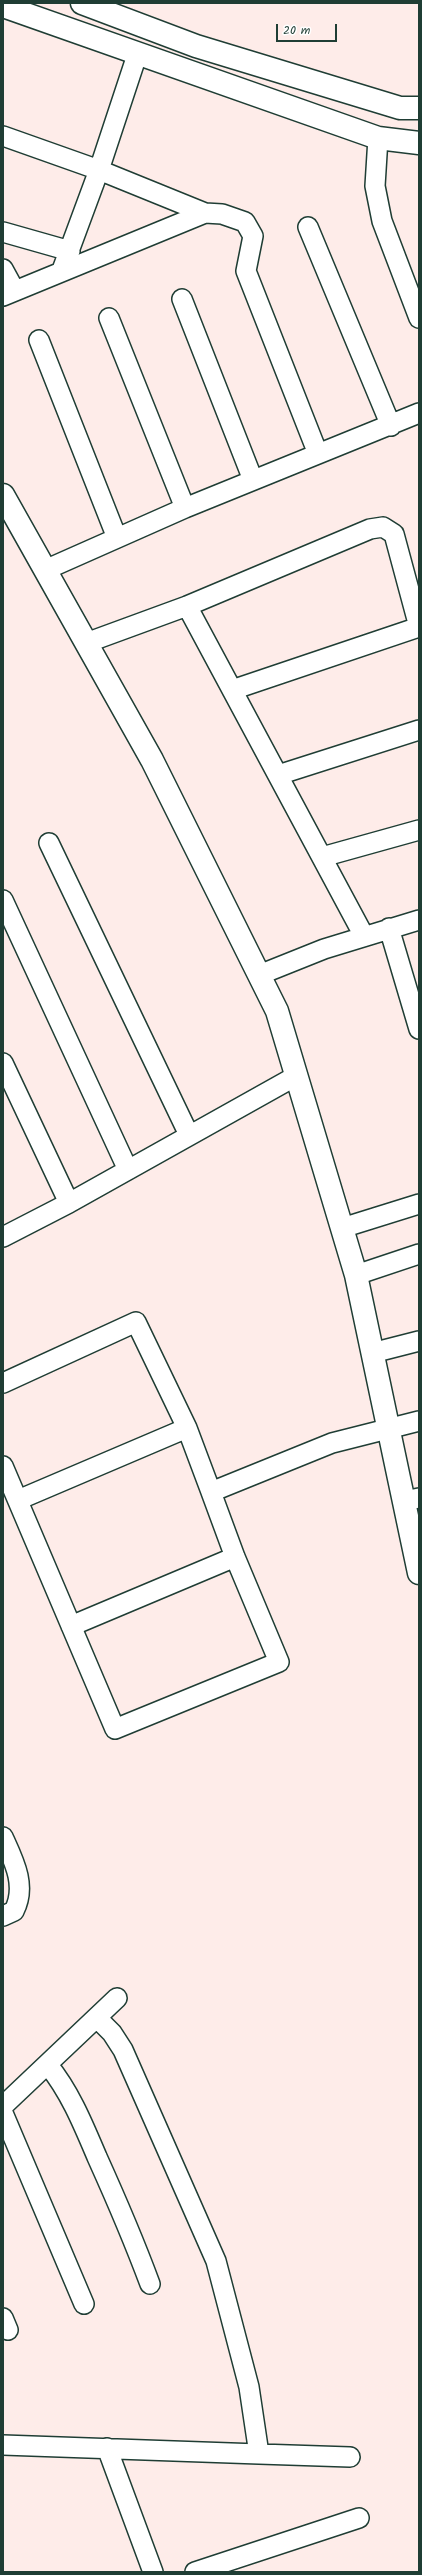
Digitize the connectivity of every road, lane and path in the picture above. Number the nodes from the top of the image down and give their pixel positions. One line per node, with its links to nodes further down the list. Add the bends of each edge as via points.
1 (82, 3): 4 (street, via 196,46 400,108)
2 (3, 6): 3 (street)
3 (137, 55): 6 (street); 8 (street)
4 (419, 108)
5 (3, 136): 8 (street)
6 (378, 138): 7 (street); 18 (street, via 375,186 382,221)
7 (418, 145)
8 (99, 170): 9 (street); 12 (street)
9 (205, 213): 14 (street); 22 (street, via 222,214 245,222 252,236 246,271)
10 (308, 228): 21 (street)
11 (3, 232): 12 (street)
12 (70, 251): 14 (street)
13 (3, 269): 15 (street)
14 (62, 270): 15 (street)
15 (9, 293)
16 (182, 299): 23 (street)
17 (109, 318): 25 (street)
18 (419, 318)
19 (39, 340): 26 (street)
20 (419, 413): 21 (street)
21 (391, 426): 22 (street)
22 (318, 454): 23 (street)
23 (253, 480): 25 (street)
24 (3, 495): 27 (street)
25 (185, 508): 26 (street)
26 (117, 538): 27 (street)
27 (45, 570): 30 (street)
28 (187, 606): 29 (street, via 364,532 383,527 394,534); 30 (street); 31 (street)
29 (419, 627): 31 (street)
30 (86, 644): 41 (street, via 152,760)
31 (232, 690): 33 (street)
32 (419, 730): 33 (street)
33 (278, 775): 36 (street)
34 (419, 830): 36 (street)
35 (49, 843): 45 (street)
36 (322, 857): 40 (street)
37 (3, 900): 46 (street)
38 (419, 920): 39 (street)
39 (389, 928): 40 (street); 42 (street)
40 (364, 936): 41 (street)
41 (259, 975): 44 (street, via 277,1011)
42 (419, 1029)
43 (3, 1063): 47 (street)
44 (296, 1076): 45 (street); 49 (street)
45 (189, 1135): 46 (street)
46 (128, 1170): 47 (street)
47 (69, 1203): 50 (street)
48 (419, 1204): 49 (street)
49 (342, 1228): 52 (street)
50 (4, 1234)
51 (419, 1254): 52 (street)
52 (356, 1275): 54 (street)
53 (419, 1341): 54 (street)
54 (372, 1353): 58 (street)
55 (3, 1383): 57 (street, via 136,1322)
56 (419, 1421): 58 (street)
57 (187, 1428): 60 (street); 62 (street)
58 (387, 1429): 60 (street, via 332,1443); 61 (street)
59 (3, 1466): 62 (street)
60 (211, 1492): 63 (street)
61 (411, 1499): 64 (street)
62 (18, 1500): 65 (street)
63 (234, 1557): 65 (street); 65 (street, via 279,1662 115,1729)
64 (419, 1571)
65 (71, 1626)
66 (3, 1837): 67 (street, via 13,1860 20,1899 14,1912)
67 (3, 1916)
68 (116, 1998): 69 (street)
69 (97, 2018): 70 (street); 77 (street, via 112,2033 123,2050 216,2261 248,2387)
70 (48, 2065): 71 (street); 73 (street, via 67,2090 129,2229)
71 (3, 2106)
72 (3, 2113): 74 (street)
73 (150, 2284)
74 (84, 2304)
75 (3, 2445): 76 (street)
76 (107, 2448): 77 (street); 80 (street)
77 (259, 2454): 78 (street)
78 (350, 2457)
79 (359, 2518): 81 (street)
80 (153, 2572)
81 (195, 2572)

